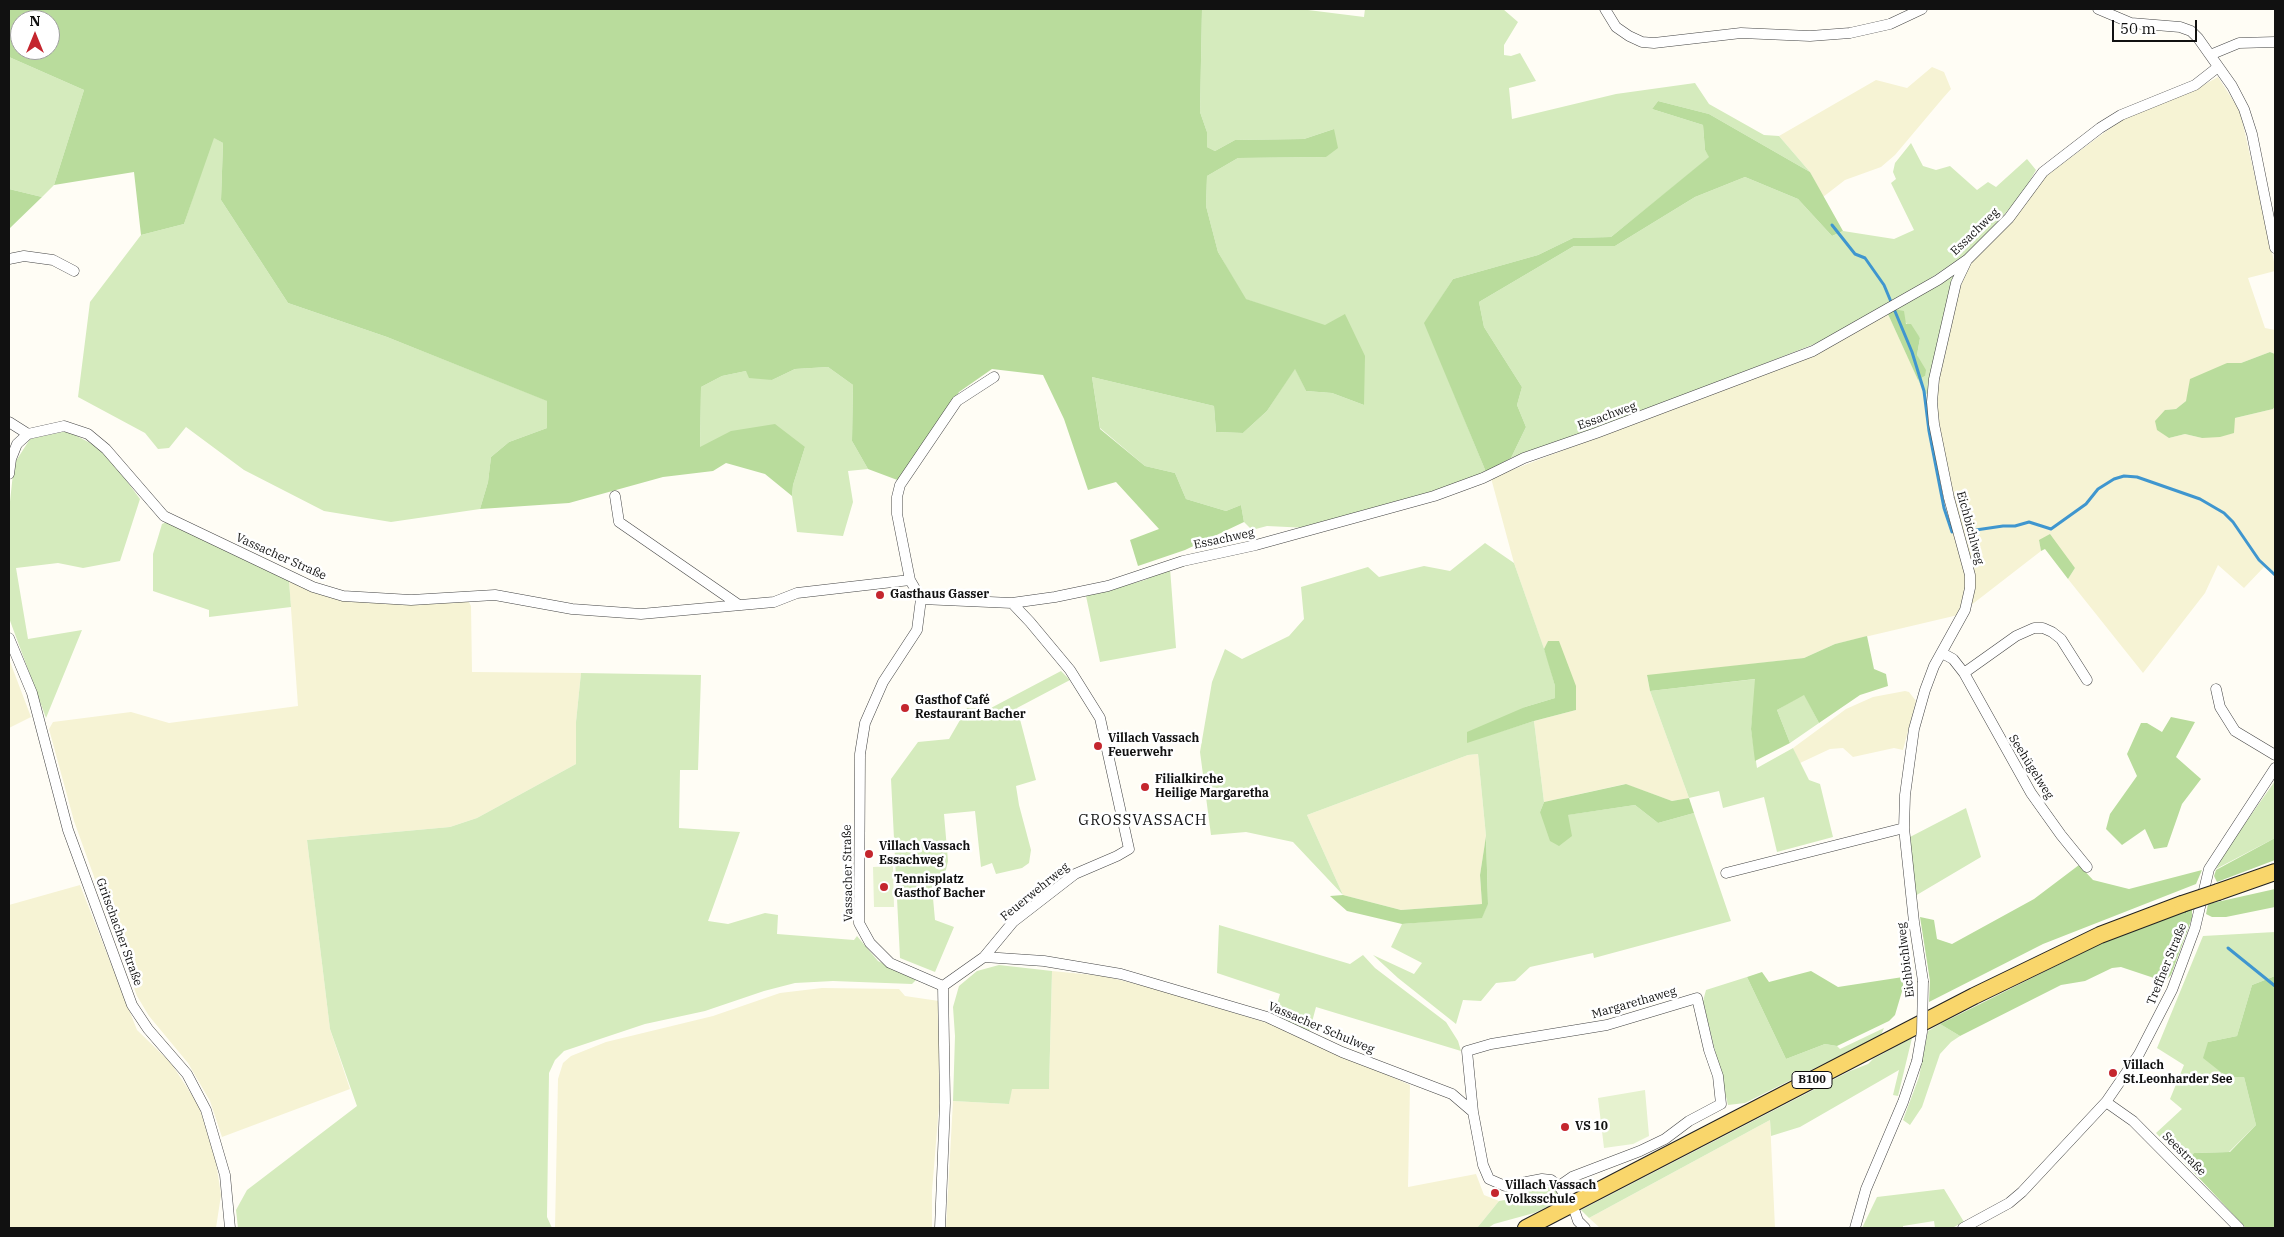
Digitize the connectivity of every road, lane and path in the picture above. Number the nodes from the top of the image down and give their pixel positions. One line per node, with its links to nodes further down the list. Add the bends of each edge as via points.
1 (1605, 9): 2 (street, via 1622,32 1642,42 1654,43 1741,33 1810,36 1850,33 1890,24)
2 (1922, 9)
3 (2098, 9): 5 (street, via 2131,23 2180,27 2191,32)
4 (2275, 42): 5 (street, via 2239,43)
5 (2210, 55): 6 (street)
6 (2218, 67): 7 (street, via 2244,109 2252,134); 9 (street, Essachweg, via 2195,85 2100,128 2043,172 2009,218)
7 (2275, 248)
8 (9, 259): 10 (street, via 24,256 53,260)
9 (1968, 259): 19 (street, Essachweg, via 1938,280 1813,351 1524,458 1434,496 1256,545 1183,561 1108,586); 22 (street, Eichbichlweg, via 1956,283 1934,379 1932,402 1949,498 1970,575 1965,610)
10 (74, 271)
11 (994, 378): 17 (street, via 957,401 900,485 897,514)
12 (9, 422): 13 (street)
13 (28, 434): 14 (street); 20 (street, Vassacher Straße, via 64,426 88,434 106,449 164,516 313,587 343,596 410,600 495,595 572,609 641,614)
14 (10, 455): 15 (street)
15 (9, 474)
16 (615, 496): 20 (street, via 619,522)
17 (910, 580): 18 (street); 20 (street, Vassacher Straße, via 797,593 774,602)
18 (921, 599): 19 (street, Essachweg); 33 (street, Vassacher Straße, via 918,630 884,682 865,723 860,754 859,923 870,943 890,963)
19 (1012, 603): 32 (street, Feuerwehrweg, via 1070,670 1100,718 1129,849 1075,874 1013,922)
20 (739, 605)
21 (9, 638): 38 (street, Gritschacher Straße, via 32,693 68,830 132,1005 187,1074 206,1110 225,1175)
22 (1942, 653): 23 (street, Seehügelweg, via 1953,660); 28 (street, Eichbichlweg, via 1925,690 1914,729 1907,770)
23 (1964, 674): 24 (street, via 2016,636 2034,628 2043,628 2061,638); 29 (street, Seehügelweg, via 2031,793)
24 (2087, 680)
25 (2216, 689): 26 (street, via 2220,708 2235,731)
26 (2275, 755)
27 (2275, 768): 34 (street, Treffner Straße, via 2209,869 2195,928 2172,990 2138,1054)
28 (1904, 828): 31 (street); 41 (street, Eichbichlweg, bridge, via 1924,981 1924,1009 1917,1061 1866,1189)
29 (2087, 867)
30 (2275, 872): 40 (main road, B100, bridge, via 2100,935 1974,996)
31 (1726, 873)
32 (984, 957): 33 (street); 35 (street, Vassacher Schulweg, via 1044,961 1121,974 1267,1017 1342,1052 1443,1090)
33 (943, 986): 39 (street, via 945,1103)
34 (2106, 1102): 42 (street, Treffner Straße, via 2022,1192 2009,1203); 43 (street, Seestraße, via 2133,1122)
35 (1473, 1112): 36 (street, via 1482,1165 1489,1179 1505,1186 1542,1178); 36 (street, Margarethaweg, via 1467,1051 1491,1044 1607,1025 1696,998 1708,1050 1718,1076 1721,1104 1665,1139 1572,1177)
36 (1558, 1186): 37 (street)
37 (1567, 1199)
38 (228, 1225)
39 (940, 1228)
40 (1526, 1228)
41 (1854, 1228)
42 (1963, 1228)
43 (2239, 1228)

